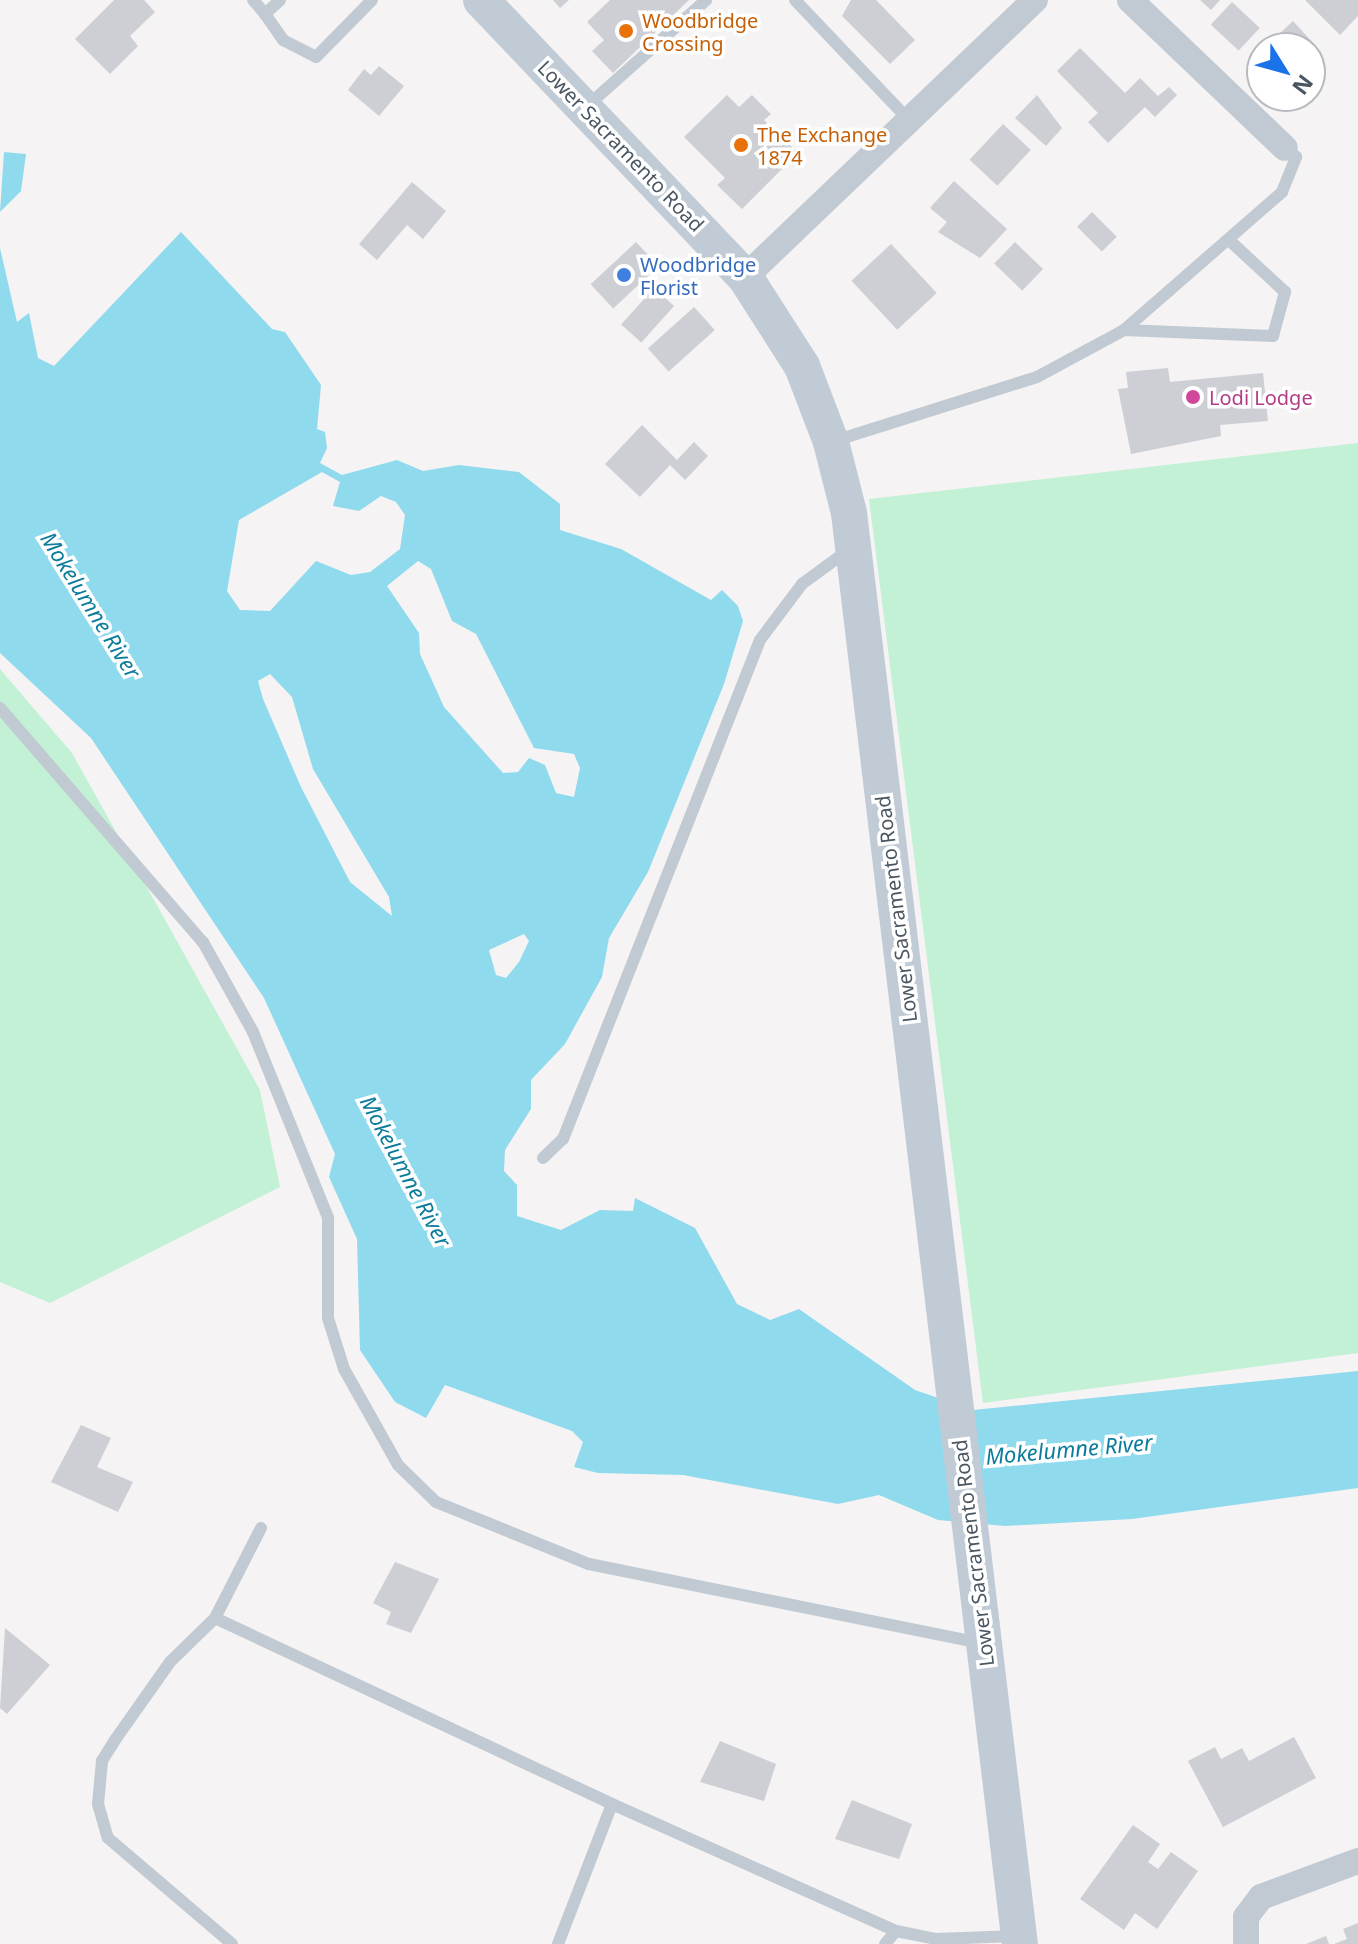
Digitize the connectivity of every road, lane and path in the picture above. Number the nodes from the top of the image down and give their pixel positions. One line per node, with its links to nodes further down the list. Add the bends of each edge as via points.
1 (253, 0): 9 (lane)
2 (280, 0): 9 (lane)
3 (372, 0): 9 (lane, via 316,57 283,40)
4 (481, 0): 10 (main road, Lower Sacramento Road)
5 (706, 0): 10 (lane)
6 (795, 0): 11 (lane)
7 (1035, 0): 11 (street)
8 (1130, 0): 12 (street)
9 (265, 14)
10 (584, 108): 14 (main road, Lower Sacramento Road)
11 (909, 120): 14 (street)
12 (1285, 148): 13 (lane, via 1296,157 1282,192)
13 (1229, 240): 15 (lane); 15 (lane, via 1285,292 1273,336)
14 (745, 277): 16 (main road, Lower Sacramento Road, via 795,353)
15 (1124, 330): 16 (lane, via 1037,377)
16 (831, 442): 17 (main road, Lower Sacramento Road)
17 (853, 546): 19 (lane, via 802,584 760,640 563,1139); 22 (main road, Lower Sacramento Road)
18 (0, 708): 22 (lane, via 203,942 253,1032 328,1218 328,1318 344,1369 398,1465 436,1502 589,1564)
19 (543, 1158)
20 (261, 1528): 21 (lane)
21 (215, 1618): 23 (lane); 27 (lane, via 170,1662 115,1740 102,1761 98,1804 108,1838)
22 (984, 1644): 26 (main road, Lower Sacramento Road)
23 (612, 1804): 25 (lane); 28 (lane)
24 (1358, 1861): 30 (street, via 1277,1889 1252,1905)
25 (896, 1931): 26 (lane, via 936,1939); 29 (lane)
26 (1020, 1940)
27 (232, 1944)
28 (558, 1944)
29 (885, 1944)
30 (1246, 1944)

